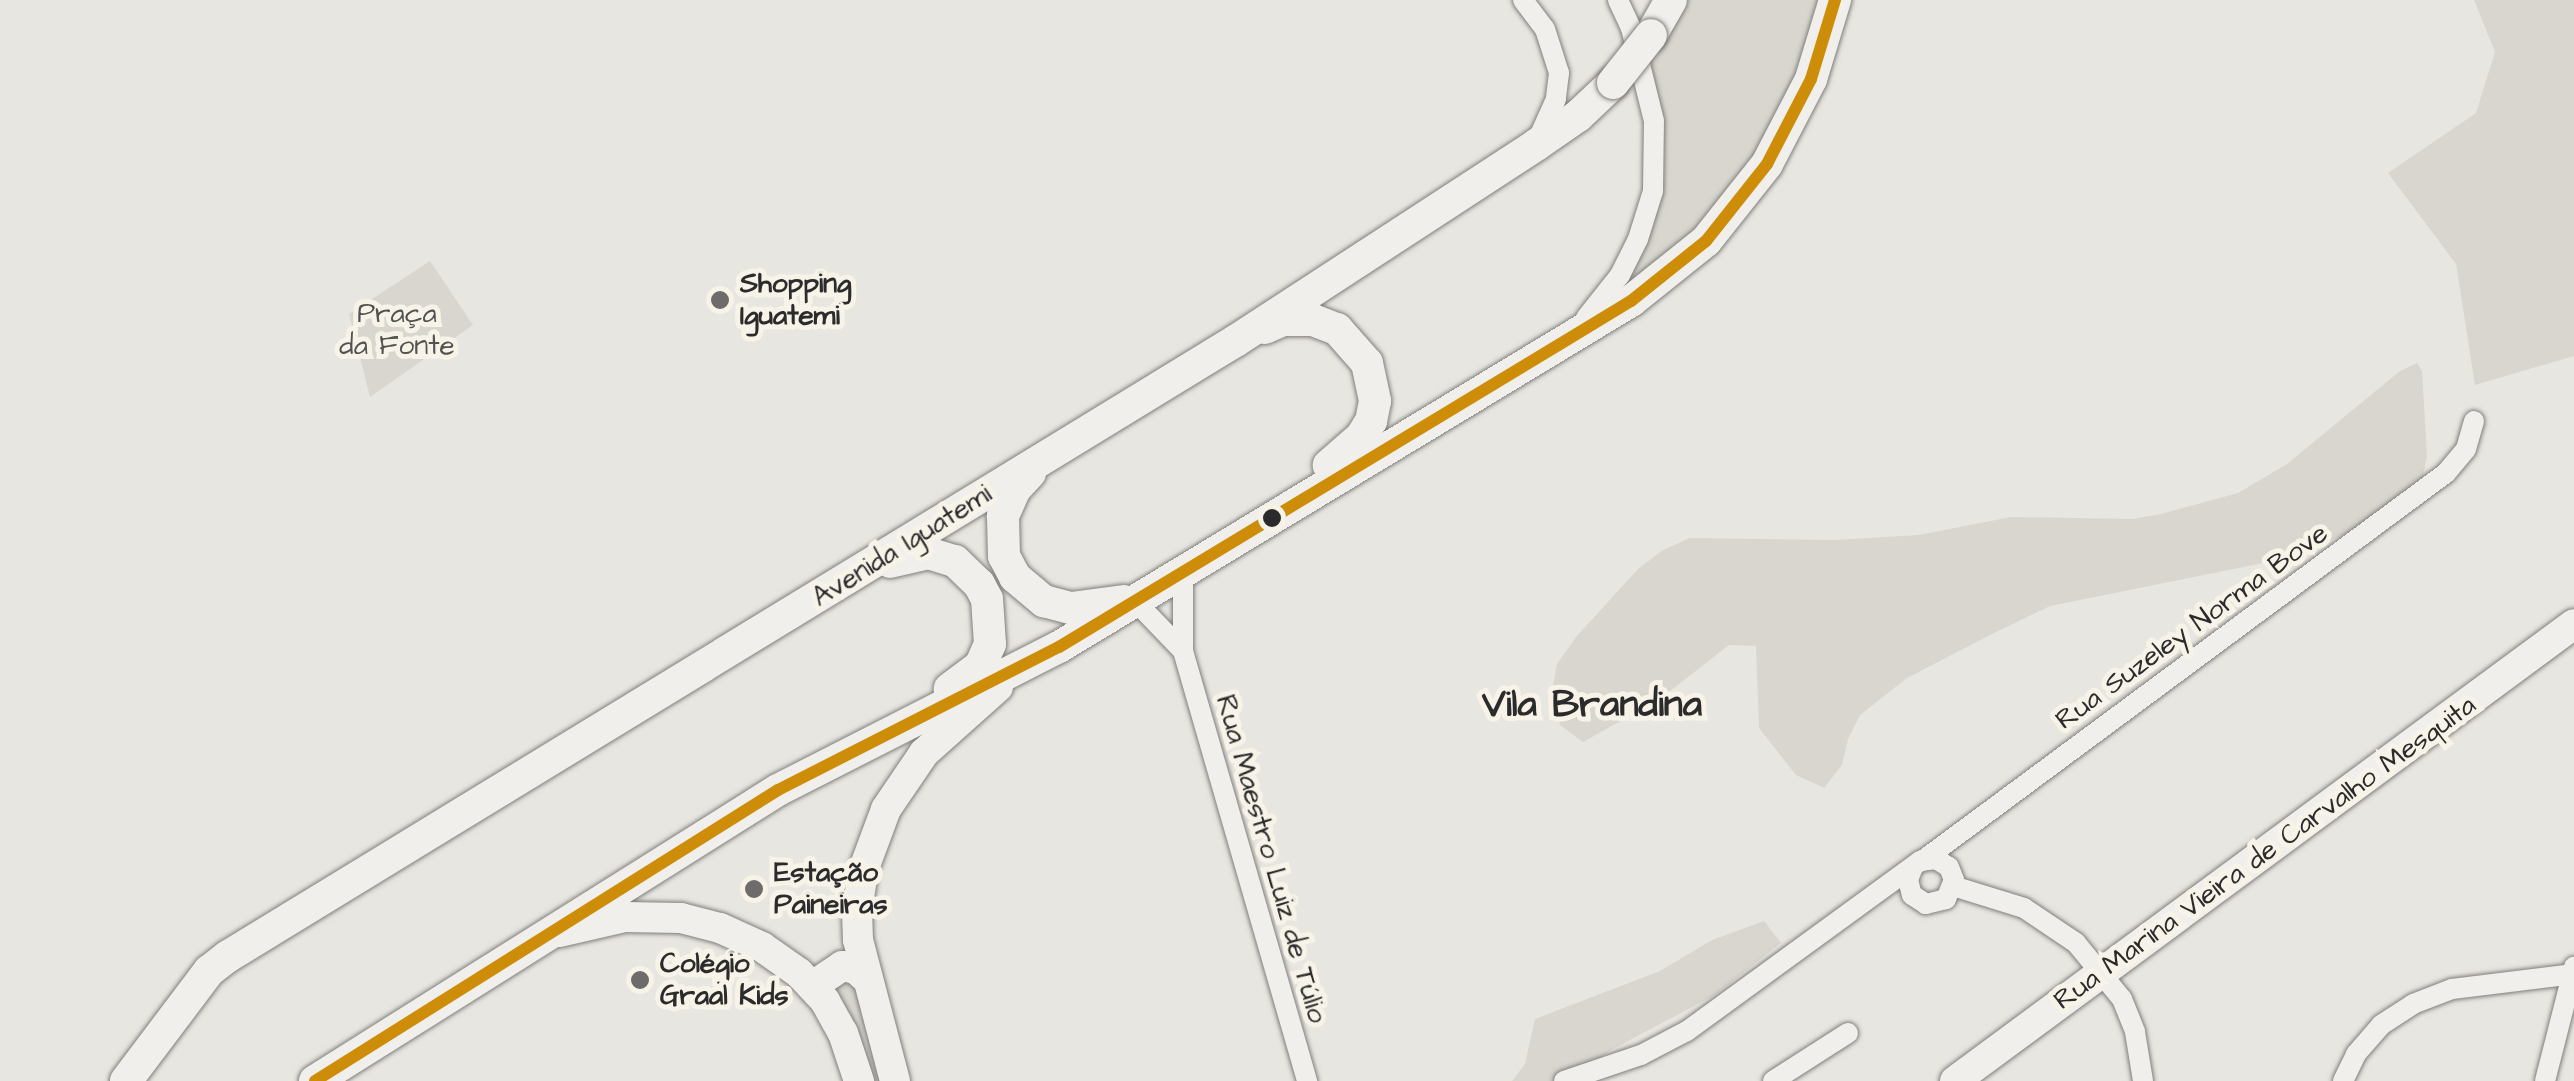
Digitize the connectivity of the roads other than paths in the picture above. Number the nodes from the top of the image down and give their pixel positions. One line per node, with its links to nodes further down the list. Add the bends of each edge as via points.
1 (1524, 0): 5 (street, via 1545,29 1560,73)
2 (1618, 0): 7 (street, via 1654,121 1653,191 1638,239 1601,304)
3 (1671, 0): 5 (main road, Avenida Iguatemi, bridge, via 1613,83)
4 (1835, 0): 7 (main road, via 1790,123 1706,241)
5 (1536, 145): 6 (main road, Avenida Iguatemi)
6 (1237, 340): 9 (main road, Avenida Iguatemi); 10 (main road, via 1283,320 1313,320 1355,345 1374,386 1361,436 1274,501)
7 (1542, 354): 10 (main road)
8 (2474, 421): 18 (street, Rua Suzeley Norma Bove, via 2466,450 2446,474)
9 (1047, 455): 12 (main road, Avenida Iguatemi); 13 (main road, via 1015,489 1003,516 1004,556 1015,577 1044,601 1071,608)
10 (1253, 527): 11 (main road)
11 (1184, 570): 13 (main road); 16 (street)
12 (854, 577): 17 (main road, via 910,555 955,561 987,599 990,644 980,666 954,687); 26 (main road, Avenida Iguatemi, via 227,956)
13 (1134, 600): 15 (main road); 16 (street)
14 (2574, 624): 22 (main road, Rua Marina Vieira de Carvalho Mesquita)
15 (1059, 646): 17 (main road); 23 (main road, via 981,698 924,753 886,809 857,910)
16 (1182, 651): 30 (street, Rua Maestro Luiz de Túlio)
17 (778, 790): 20 (main road)
18 (1918, 864): 19 (street, via 1936,859 1948,867); 19 (street, via 1909,888 1918,901 1940,903); 31 (street, Rua Suzeley Norma Bove, via 1687,1031)
19 (1953, 886): 22 (street, via 2050,922)
20 (551, 934): 24 (main road, via 626,917 681,918 762,947); 27 (main road)
21 (2573, 971): 35 (street, via 2452,989 2412,1004 2382,1024); 36 (street)
22 (2104, 973): 33 (main road, Rua Marina Vieira de Carvalho Mesquita); 34 (street, via 2135,1032)
23 (867, 978): 24 (main road, via 842,966 820,981); 29 (main road)
24 (818, 993): 28 (main road, via 843,1033)
25 (1848, 1033): 32 (street)
26 (126, 1081)
27 (315, 1081)
28 (859, 1081)
29 (894, 1081)
30 (1306, 1081)
31 (1564, 1081)
32 (1773, 1081)
33 (1955, 1081)
34 (2142, 1081)
35 (2343, 1081)
36 (2545, 1081)

